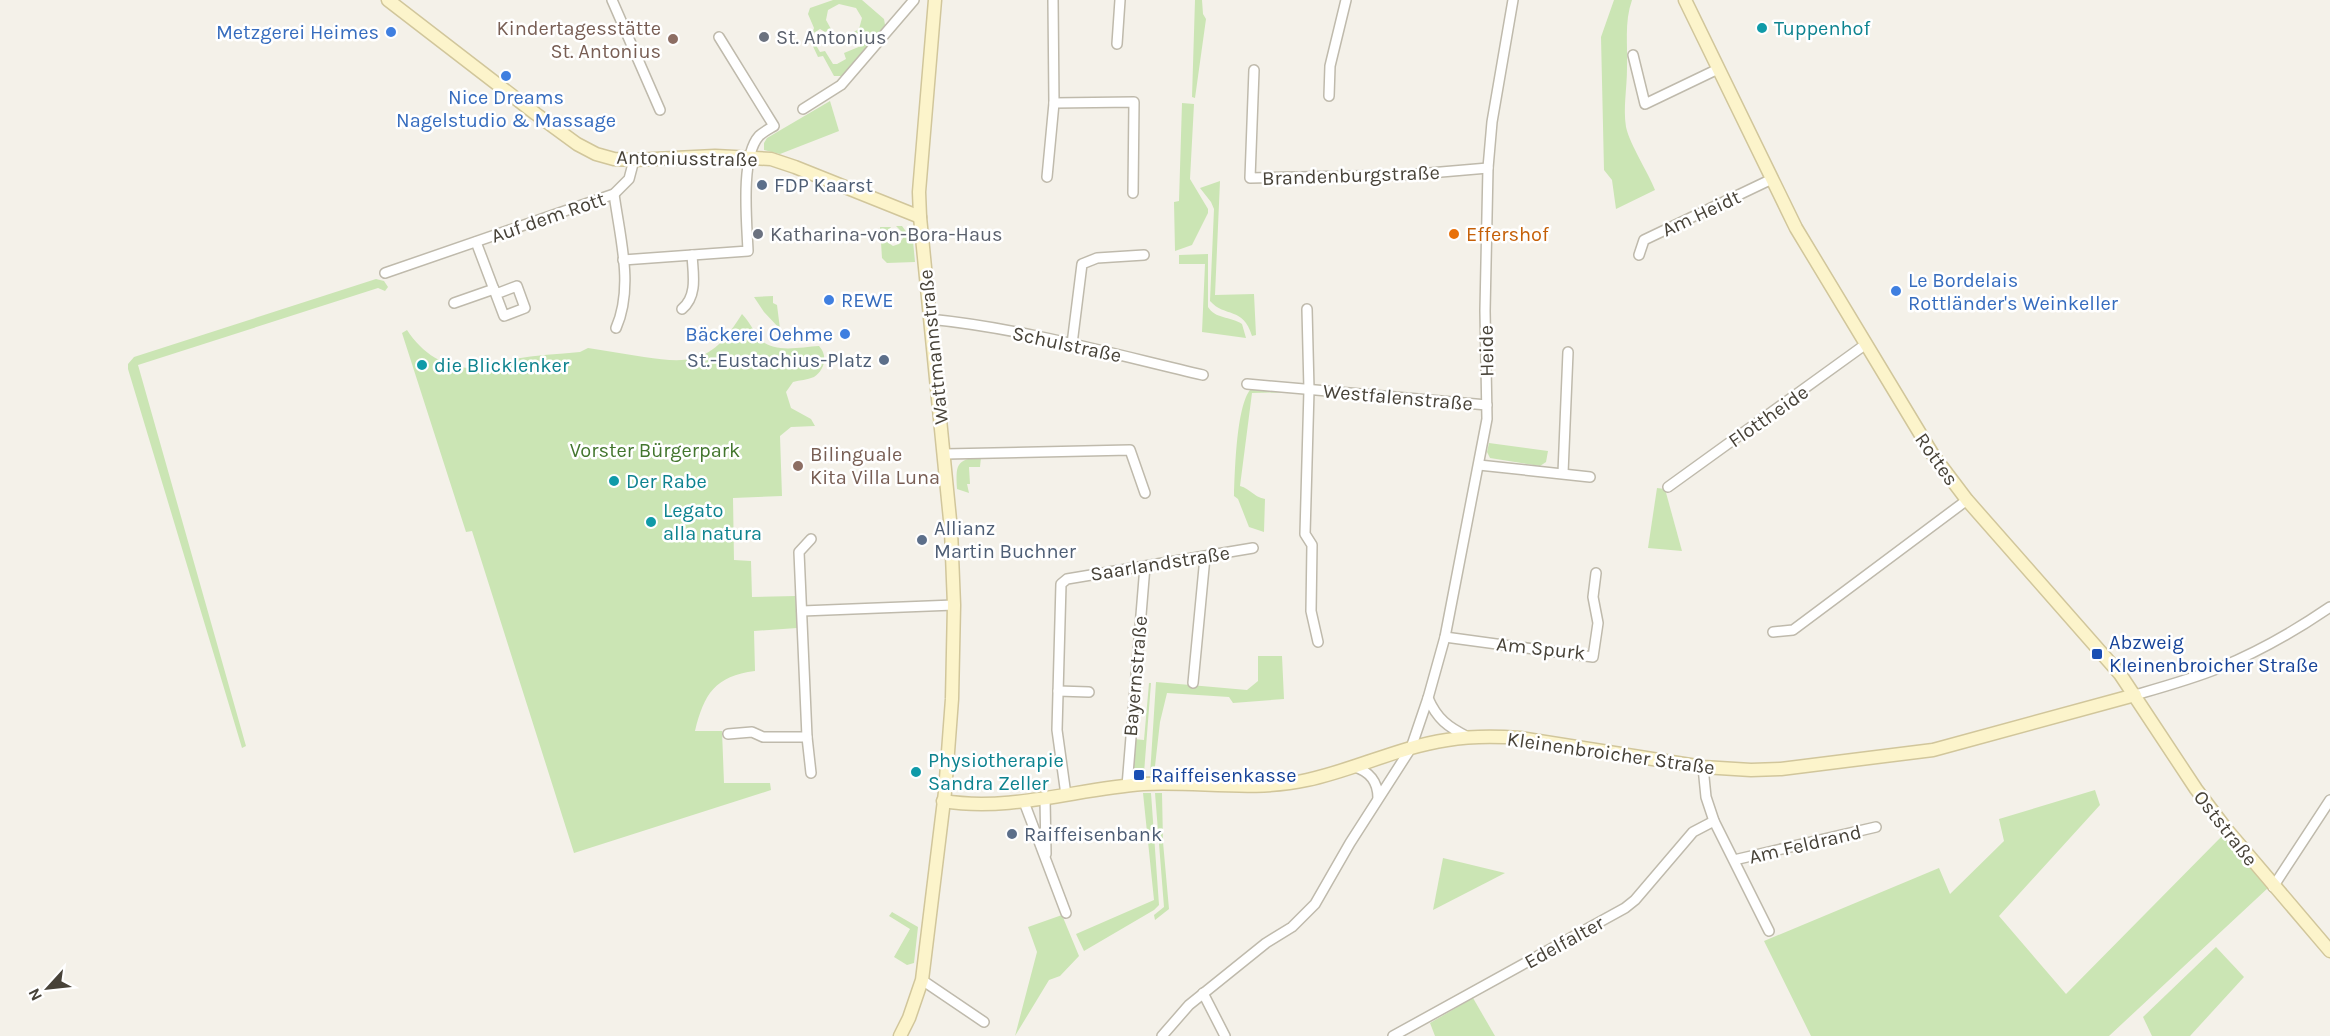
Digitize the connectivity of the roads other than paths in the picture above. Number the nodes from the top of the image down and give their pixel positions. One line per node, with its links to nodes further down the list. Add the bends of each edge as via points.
1 (388, 0): 20 (street, Antoniusstraße, via 578,144 596,154)
2 (612, 0): 18 (street)
3 (914, 0): 17 (street, via 841,85)
4 (934, 0): 26 (street, Wattmannstraße)
5 (1053, 0): 16 (street)
6 (1120, 0): 11 (street)
7 (1346, 0): 15 (street, via 1330,66)
8 (1513, 0): 21 (street, Heide)
9 (1685, 0): 13 (street, Rottes)
10 (719, 37): 19 (street, via 774,126 757,139)
11 (1117, 44)
12 (1633, 55): 13 (street, via 1645,104)
13 (1718, 69): 23 (street, Rottes)
14 (1254, 70): 21 (street, Brandenburgstraße, via 1251,178 1406,175)
15 (1329, 96)
16 (1054, 103): 22 (street); 24 (street, via 1134,102)
17 (803, 109)
18 (660, 110)
19 (751, 157): 20 (street, Antoniusstraße); 26 (street, Antoniusstraße, via 784,163); 28 (street, via 746,179 748,251)
20 (634, 160): 25 (street, Auf dem Rott, via 629,179)
21 (1488, 168): 44 (street, Heide)
22 (1047, 177)
23 (1772, 179): 30 (street, Am Heidt, via 1644,240); 39 (street, Rottes, via 1796,228)
24 (1133, 193)
25 (614, 194): 27 (street, Auf dem Rott); 31 (street)
26 (920, 217): 36 (street, Wattmannstraße)
27 (477, 242): 32 (street, Auf dem Rott); 33 (street, Auf dem Rott, via 495,291)
28 (692, 255): 31 (street); 34 (street, via 693,291)
29 (1144, 255): 38 (street, via 1097,258 1082,264)
30 (1639, 255)
31 (623, 260): 37 (street, via 625,304)
32 (385, 273)
33 (454, 303)
34 (682, 309)
35 (1307, 309): 43 (street, Westfalenstraße)
36 (929, 319): 38 (street, Schulstraße); 45 (street, Wattmannstraße)
37 (616, 328)
38 (1072, 344): 41 (street, Schulstraße)
39 (1866, 344): 49 (street, Flottheide); 51 (street, Rottes, via 1928,449)
40 (1568, 352): 47 (street)
41 (1203, 375)
42 (1247, 384): 43 (street, Westfalenstraße)
43 (1309, 390): 44 (street, Westfalenstraße); 62 (street, Westfalenstraße, via 1305,534 1312,544 1311,611)
44 (1487, 405): 46 (street, Heide)
45 (945, 454): 50 (street, via 1130,450); 57 (street, Wattmannstraße)
46 (1479, 465): 47 (street); 61 (street, Heide)
47 (1563, 473): 48 (street)
48 (1590, 477)
49 (1668, 487)
50 (1145, 493)
51 (1967, 500): 60 (street, via 1793,630); 66 (street, Rottes, via 2102,652)
52 (811, 539): 59 (street, via 799,552)
53 (1253, 548): 54 (street, Saarlandstraße)
54 (1204, 557): 55 (street, Saarlandstraße); 63 (street)
55 (1145, 566): 64 (street, Saarlandstraße, via 1067,579 1061,584); 75 (street, Bayernstraße)
56 (1596, 573): 61 (street, Am Spurk, via 1593,597 1598,623 1593,657)
57 (954, 604): 59 (street); 80 (street, Wattmannstraße, via 952,699)
58 (2330, 607): 66 (street, via 2233,662)
59 (802, 611): 69 (street)
60 (1773, 632)
61 (1445, 637): 67 (street, Heide)
62 (1318, 642)
63 (1193, 683)
64 (1058, 692): 65 (street); 76 (street, via 1057,730)
65 (1089, 692)
66 (2134, 695): 73 (street, Kleinenbroicher Straße, via 1933,750 1781,769); 86 (street, Oststraße, via 2196,789)
67 (1428, 698): 70 (street, via 1443,723); 71 (street, Heide)
68 (728, 734): 69 (street)
69 (807, 737): 74 (street)
70 (1468, 737): 71 (street, Kleinenbroicher Straße); 73 (street, Kleinenbroicher Straße, via 1520,738)
71 (1411, 748): 72 (street, Kleinenbroicher Straße); 78 (street, Heide)
72 (1354, 767): 75 (street, Kleinenbroicher Straße, via 1275,785); 78 (street, via 1371,776)
73 (1703, 767): 82 (street, Am Feldrand, via 1706,797)
74 (811, 773)
75 (1127, 786): 76 (street, Kleinenbroicher Straße)
76 (1066, 795): 77 (street, Kleinenbroicher Straße)
77 (1045, 798): 81 (street, Kleinenbroicher Straße); 85 (street)
78 (1378, 798): 91 (street, Heide, via 1309,912)
79 (2330, 800): 86 (street)
80 (943, 801): 81 (street, Kleinenbroicher Straße); 90 (street, Wattmannstraße)
81 (1024, 802): 85 (street)
82 (1714, 821): 84 (street, Am Feldrand); 96 (street, Edelfalter, via 1693,832 1625,908)
83 (1876, 827): 84 (street, Am Feldrand)
84 (1734, 860): 88 (street, Am Feldrand)
85 (1046, 862): 87 (street)
86 (2273, 887): 89 (street, Oststraße)
87 (1066, 913)
88 (1769, 931)
89 (2328, 944)
90 (922, 980): 92 (street); 93 (street, Wattmannstraße)
91 (1203, 993): 94 (street, Heide); 95 (street)
92 (984, 1022)
93 (900, 1036)
94 (1162, 1036)
95 (1225, 1036)
96 (1393, 1036)

